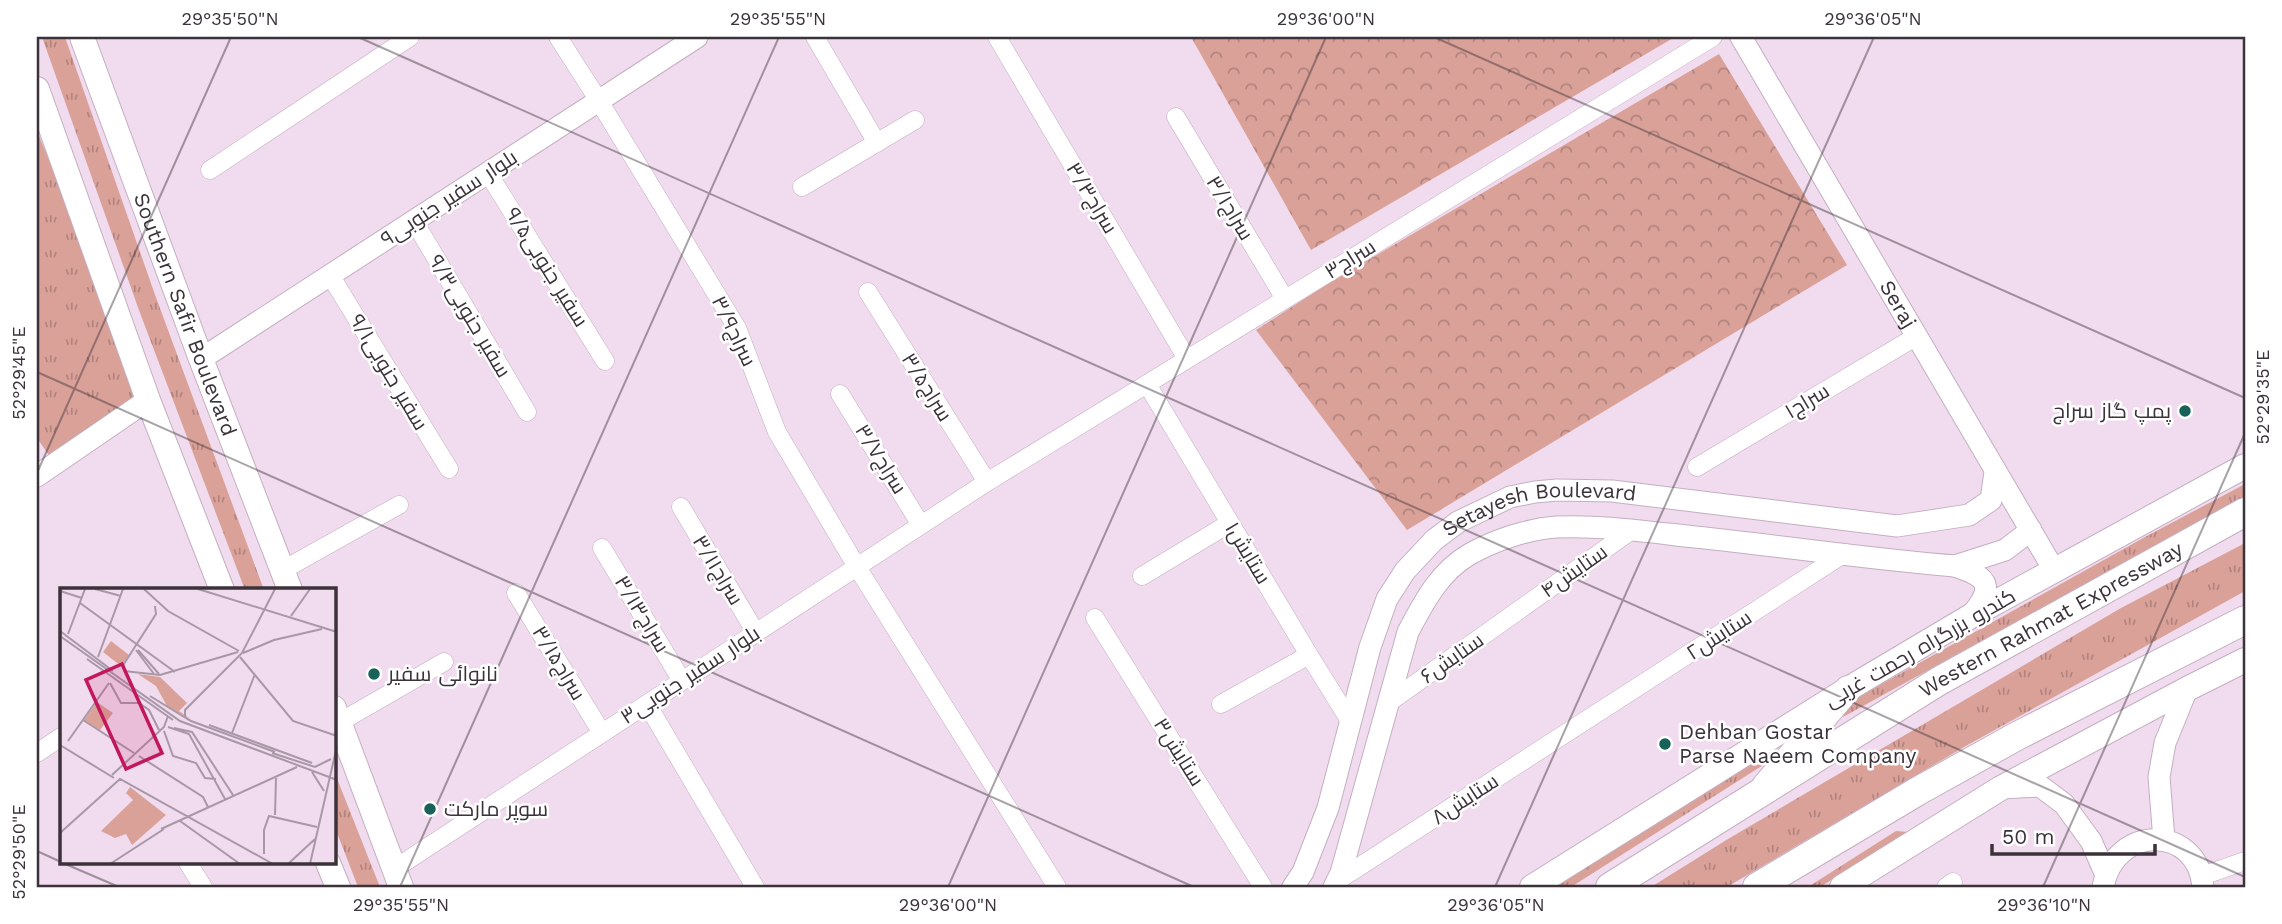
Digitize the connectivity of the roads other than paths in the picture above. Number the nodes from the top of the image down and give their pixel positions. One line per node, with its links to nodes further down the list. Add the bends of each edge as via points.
1 (82, 37): 22 (main road, Southern Safir Boulevard)
2 (410, 37): 14 (street)
3 (558, 37): 10 (street, سراج۳/۹)
4 (697, 37): 10 (street, بلوار سفیر جنوبی۹)
5 (815, 37): 13 (street)
6 (997, 37): 23 (street, سراج۳/۳)
7 (1713, 37): 20 (street, سراج۳)
8 (1741, 37): 21 (street, Seraj)
9 (37, 89): 27 (main road)
10 (599, 101): 15 (street, بلوار سفیر جنوبی۹); 47 (street, سراج۳/۹, via 737,328 777,432)
11 (1176, 117): 20 (street, سراج۳/۱)
12 (915, 120): 13 (street)
13 (877, 142): 16 (street)
14 (210, 170)
15 (488, 173): 17 (street, بلوار سفیر جنوبی۹); 24 (street, سفیر جنوبی۹/۵)
16 (802, 187)
17 (414, 221): 18 (street, بلوار سفیر جنوبی۹); 28 (street, سفیر جنوبی۹/۳)
18 (330, 275): 22 (street, بلوار سفیر جنوبی۹); 31 (street, سفیر جنوبی۹/۱)
19 (868, 292): 34 (street, سراج۳/۵)
20 (1285, 299): 23 (street, سراج۳)
21 (1917, 335): 30 (street, سراج۱); 32 (street, Seraj)
22 (201, 359): 50 (main road, Southern Safir Boulevard)
23 (1187, 359): 25 (street, سراج۳)
24 (606, 361)
25 (1147, 384): 34 (street, سراج۳); 38 (street, ستایش۱)
26 (840, 394): 39 (street, سراج۳/۷)
27 (148, 400): 33 (street); 51 (main road)
28 (527, 412)
29 (2245, 466): 48 (main road, کندرو بزرگراه رحمت غربی)
30 (1697, 467)
31 (449, 469)
32 (1995, 472): 40 (street, Setayesh Boulevard, via 1991,500 1969,515); 42 (street, Seraj)
33 (37, 475)
34 (987, 482): 39 (street, بلوار سفیر جنوبی۳)
35 (399, 505): 50 (street)
36 (681, 507): 57 (street, سراج۳/۱۱)
37 (2245, 512): 74 (highway, Western Rahmat Expressway, via 1939,681)
38 (1230, 523): 49 (street); 58 (street, ستایش۱)
39 (921, 525): 47 (street, بلوار سفیر جنوبی۳)
40 (1897, 526): 45 (street); 69 (street, Setayesh Boulevard, via 1612,492 1557,490 1510,497 1458,522 1405,571 1387,599)
41 (1632, 530): 44 (street, Setayesh Boulevard); 53 (street, ستایش۴); 64 (street, Setayesh Boulevard, via 1554,527 1498,541 1469,555 1444,574 1426,598 1408,632)
42 (2031, 530): 46 (street, Setayesh Boulevard, via 2005,550); 48 (street, Seraj)
43 (602, 548): 61 (street, سراج۳/۱۳)
44 (1845, 553): 45 (street, Setayesh Boulevard); 68 (street, ستایش۲)
45 (1893, 559): 46 (street, Setayesh Boulevard)
46 (1955, 566): 54 (street, via 1984,581 1984,598)
47 (857, 567): 57 (street, بلوار سفیر جنوبی۳); 86 (street, سراج۳/۹)
48 (2054, 570): 54 (main road, کندرو بزرگراه رحمت غربی)
49 (1142, 576)
50 (286, 580)
51 (221, 588)
52 (516, 593): 70 (street, سراج۳/۱۵)
53 (1517, 612): 64 (street, ستایش۶)
54 (1971, 616): 62 (main road, کندرو بزرگراه رحمت غربی)
55 (1095, 618): 87 (street, ستایش۳)
56 (2245, 620): 91 (highway, via 2017,736)
57 (756, 633): 61 (street, بلوار سفیر جنوبی۳)
58 (1309, 655): 66 (street); 69 (street, ستایش۱)
59 (2245, 660): 63 (main road)
60 (444, 662): 67 (street)
61 (682, 681): 65 (street, بلوار سفیر جنوبی۳)
62 (1848, 689): 74 (main road); 89 (main road, کندرو بزرگراه رحمت غربی)
63 (2187, 689): 73 (main road); 75 (street, via 2165,743 2159,777)
64 (1388, 703): 82 (street, Setayesh Boulevard)
65 (647, 704): 70 (street, بلوار سفیر جنوبی۳); 83 (street)
66 (1221, 704)
67 (337, 715): 79 (main road)
68 (1593, 717): 82 (street, ستایش۸)
69 (1350, 720): 88 (street, Setayesh Boulevard, via 1328,808)
70 (602, 733): 79 (street, بلوار سفیر جنوبی۳)
71 (60, 738): 72 (street)
72 (37, 753)
73 (2001, 788): 80 (street, via 2040,786 2064,804 2091,841); 92 (main road)
74 (1761, 791): 90 (highway, Western Rahmat Expressway)
75 (2164, 840): 80 (street, via 2128,846 2114,858); 81 (street, via 2181,847 2194,860)
76 (2245, 861): 81 (street)
77 (189, 864): 84 (street)
78 (328, 864): 85 (main road)
79 (398, 878)
80 (2104, 881)
81 (2202, 882)
82 (1336, 884)
83 (754, 885)
84 (203, 887)
85 (338, 887)
86 (1057, 887)
87 (1263, 887)
88 (1293, 887)
89 (1532, 887)
90 (1610, 887)
91 (1758, 887)
92 (1842, 887)

